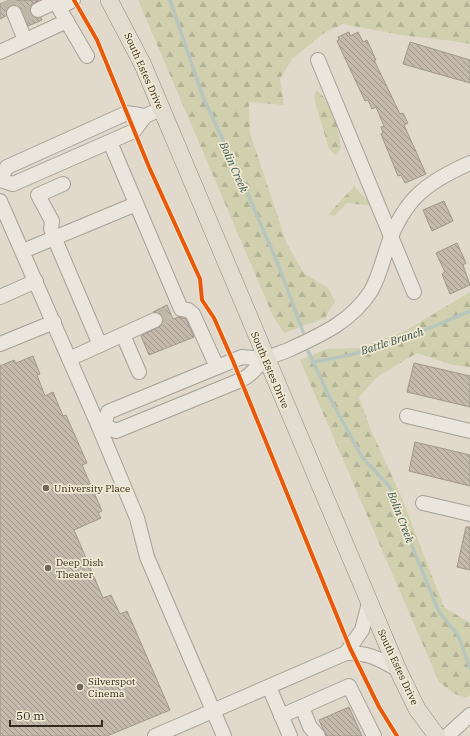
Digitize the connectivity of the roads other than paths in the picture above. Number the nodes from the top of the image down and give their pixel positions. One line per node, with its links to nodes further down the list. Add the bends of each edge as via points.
1 (73, 0): 3 (street)
2 (109, 0): 11 (main road, South Estes Drive, via 143,65)
3 (55, 4): 4 (street); 6 (street)
4 (38, 10)
5 (17, 16): 7 (street)
6 (67, 21): 7 (street); 9 (street)
7 (26, 40): 8 (street)
8 (0, 52)
9 (87, 56)
10 (318, 60): 20 (street)
11 (161, 108): 12 (street); 31 (main road, South Estes Drive)
12 (145, 116): 13 (street, via 134,131); 15 (street, via 127,114 7,166)
13 (110, 142): 15 (street, via 13,184); 18 (street)
14 (470, 163): 20 (street, via 424,188 410,202)
15 (0, 179)
16 (64, 184): 19 (street, via 38,195 52,221)
17 (0, 201): 21 (street)
18 (136, 204): 19 (street); 32 (street, via 176,311 188,310 193,314)
19 (53, 233): 21 (street); 29 (street)
20 (392, 235): 23 (street); 31 (street, via 371,291 338,326)
21 (23, 251): 22 (street)
22 (36, 281): 24 (street); 26 (street)
23 (414, 292)
24 (0, 297)
25 (155, 320): 27 (street)
26 (54, 322): 28 (street); 30 (street)
27 (122, 335): 29 (street); 33 (street)
28 (0, 344)
29 (100, 345): 30 (street)
30 (69, 359): 35 (street)
31 (266, 359): 32 (street, via 242,357); 35 (street, via 250,375 116,431); 39 (main road, South Estes Drive)
32 (217, 367): 35 (street, via 108,412)
33 (139, 372)
34 (407, 416): 36 (street)
35 (102, 426): 44 (street, via 137,518 147,557)
36 (470, 431)
37 (423, 503): 38 (street)
38 (470, 514)
39 (369, 603): 40 (street, via 362,630); 41 (main road, South Estes Drive)
40 (346, 653): 41 (street, via 365,653); 42 (street)
41 (398, 670): 52 (main road, South Estes Drive, via 417,709)
42 (269, 687): 44 (street); 46 (street)
43 (302, 707): 46 (street); 47 (street); 51 (street, via 349,686)
44 (213, 712): 48 (street); 49 (street)
45 (470, 715): 53 (street)
46 (281, 716): 50 (street)
47 (312, 733)
48 (155, 736)
49 (224, 736)
50 (290, 736)
51 (374, 736)
52 (437, 736)
53 (447, 736)

